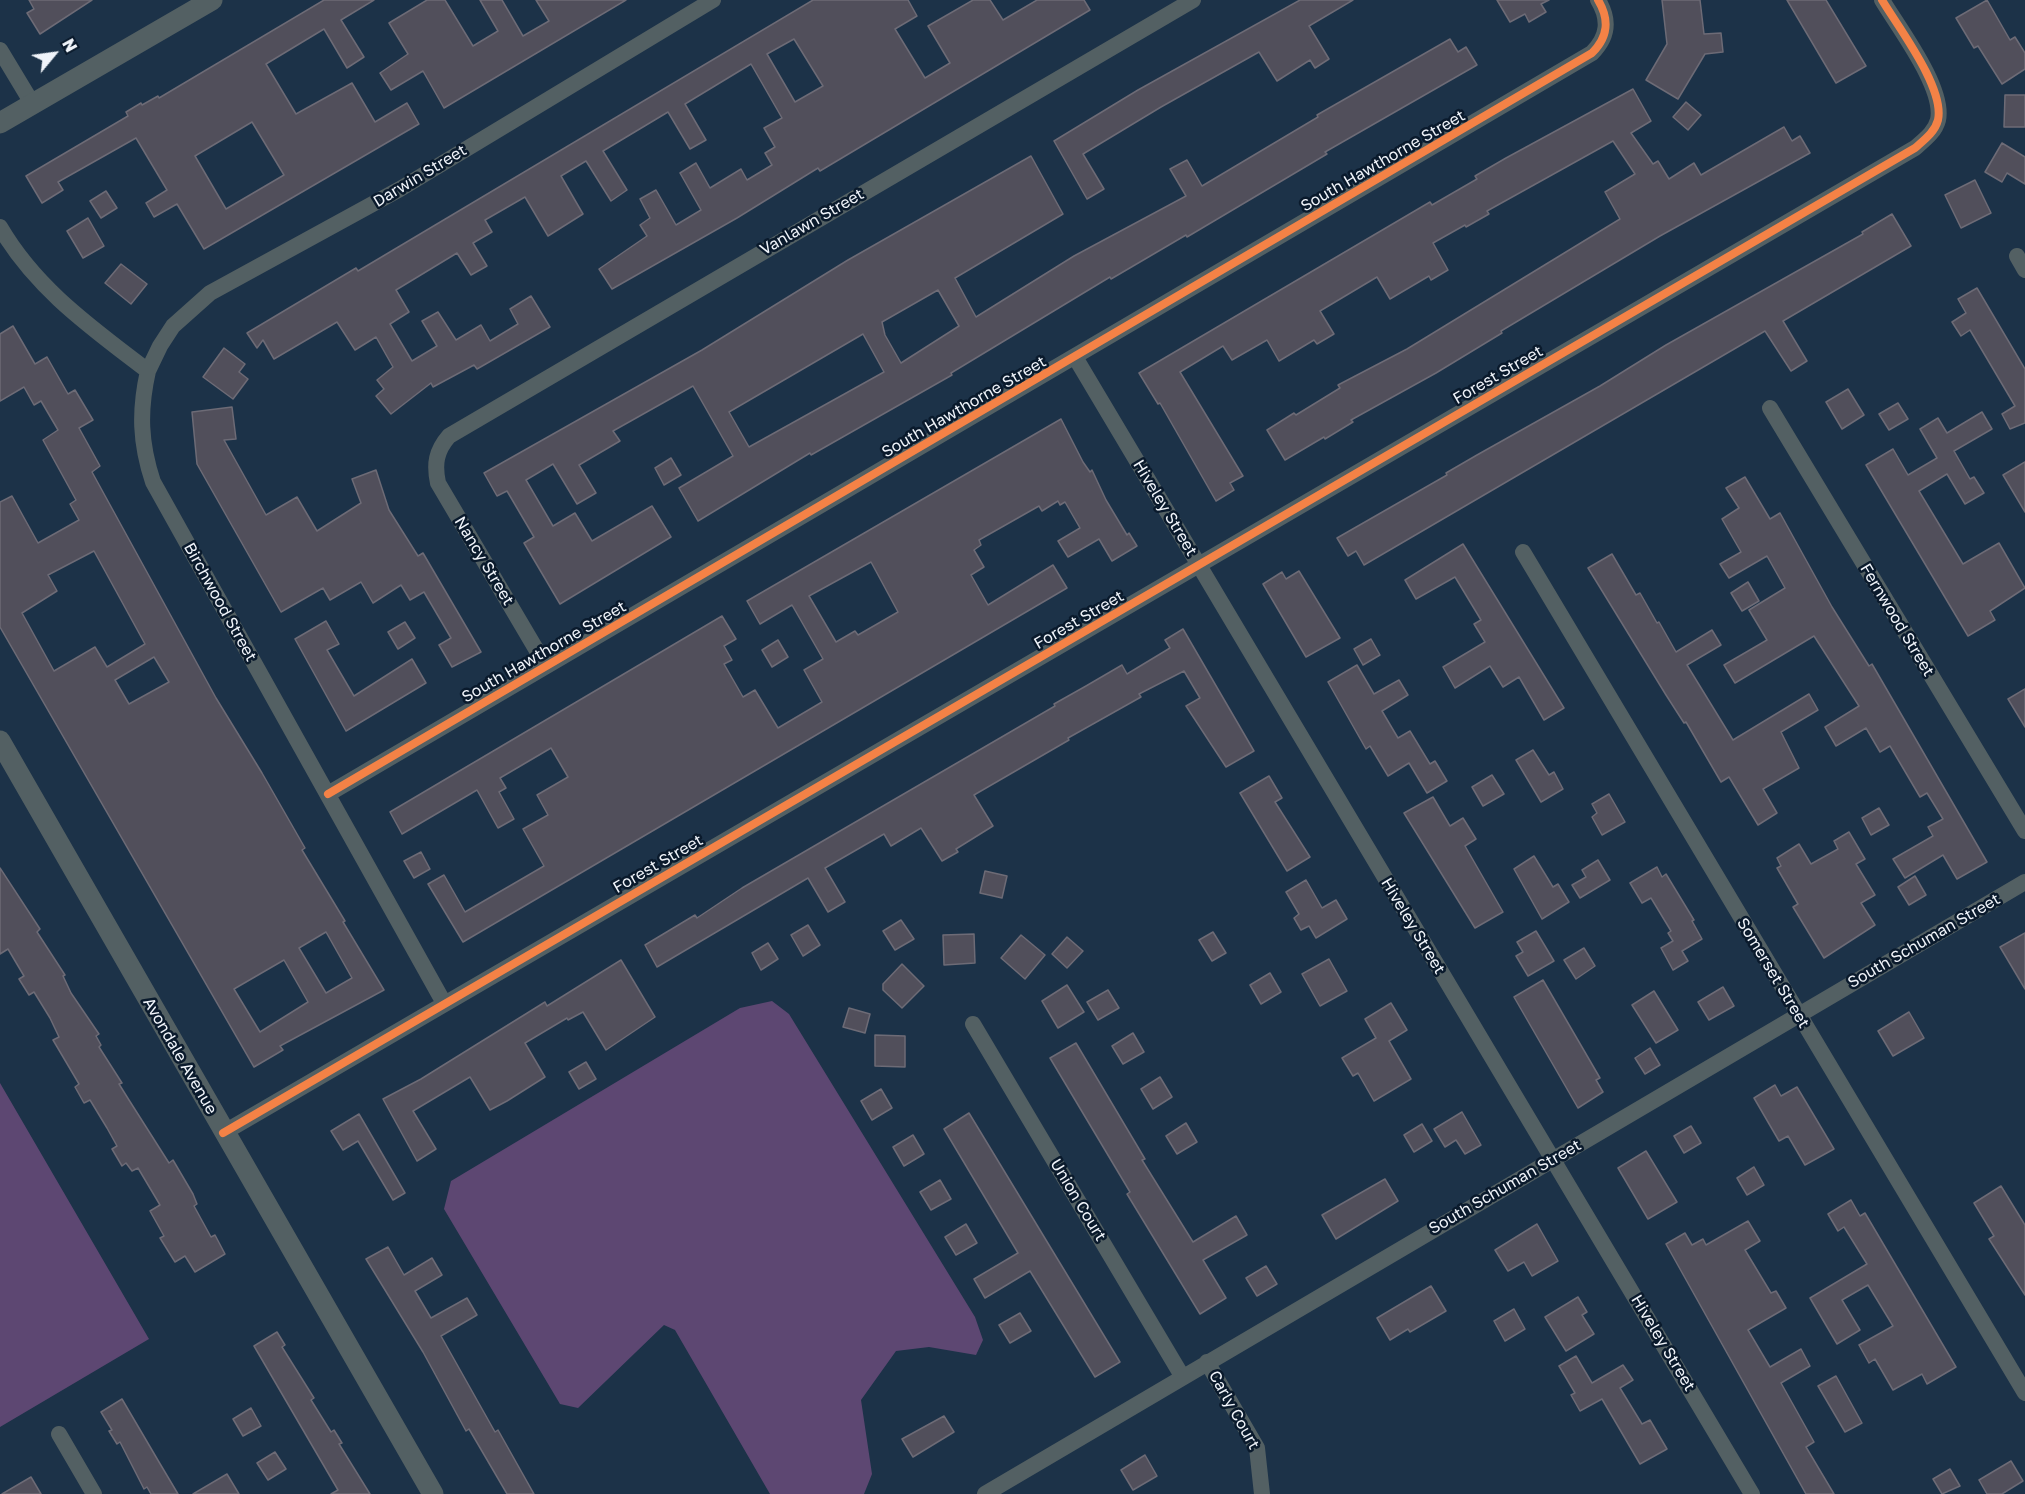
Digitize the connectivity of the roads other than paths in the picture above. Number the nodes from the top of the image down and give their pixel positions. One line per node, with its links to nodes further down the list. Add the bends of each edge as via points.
1 (212, 0): 7 (street)
2 (713, 0): 11 (street, Darwin Street, via 400,189 210,293 173,326)
3 (1193, 0): 13 (street, Vanlawn Street, via 456,431)
4 (1598, 0): 10 (street, South Hawthorne Street, via 1604,10 1605,34 1592,53)
5 (1882, 0): 15 (street, Forest Street, via 1934,88 1938,120 1915,148)
6 (0, 50): 7 (street)
7 (32, 103): 8 (street)
8 (0, 123)
9 (0, 227): 11 (street, via 35,278 52,295)
10 (1075, 357): 15 (street, Hiveley Street); 16 (street, South Hawthorne Street)
11 (148, 372): 18 (street, Birchwood Street, via 140,428 153,482)
12 (1770, 408): 19 (street, Fernwood Street)
13 (438, 453): 16 (street, Nancy Street, via 438,483)
14 (1523, 552): 22 (street, Somerset Street)
15 (1199, 566): 21 (street, Forest Street); 25 (street, Hiveley Street)
16 (546, 666): 18 (street, South Hawthorne Street)
17 (0, 741): 24 (street, Avondale Avenue)
18 (328, 794): 21 (street, Birchwood Street)
19 (2025, 831)
20 (2025, 882): 22 (street, South Schuman Street)
21 (444, 1003): 24 (street, Forest Street)
22 (1798, 1015): 25 (street, South Schuman Street); 28 (street, Somerset Street)
23 (973, 1024): 27 (street, Union Court)
24 (223, 1133): 31 (street, Avondale Avenue)
25 (1552, 1159): 26 (street, South Schuman Street); 34 (street, Hiveley Street)
26 (1207, 1362): 27 (street, South Schuman Street); 33 (street, Carly Court, via 1257,1448)
27 (1182, 1376): 32 (street, South Schuman Street)
28 (2025, 1393)
29 (59, 1434): 30 (street)
30 (94, 1494)
31 (433, 1494)
32 (985, 1494)
33 (1262, 1494)
34 (1752, 1494)

